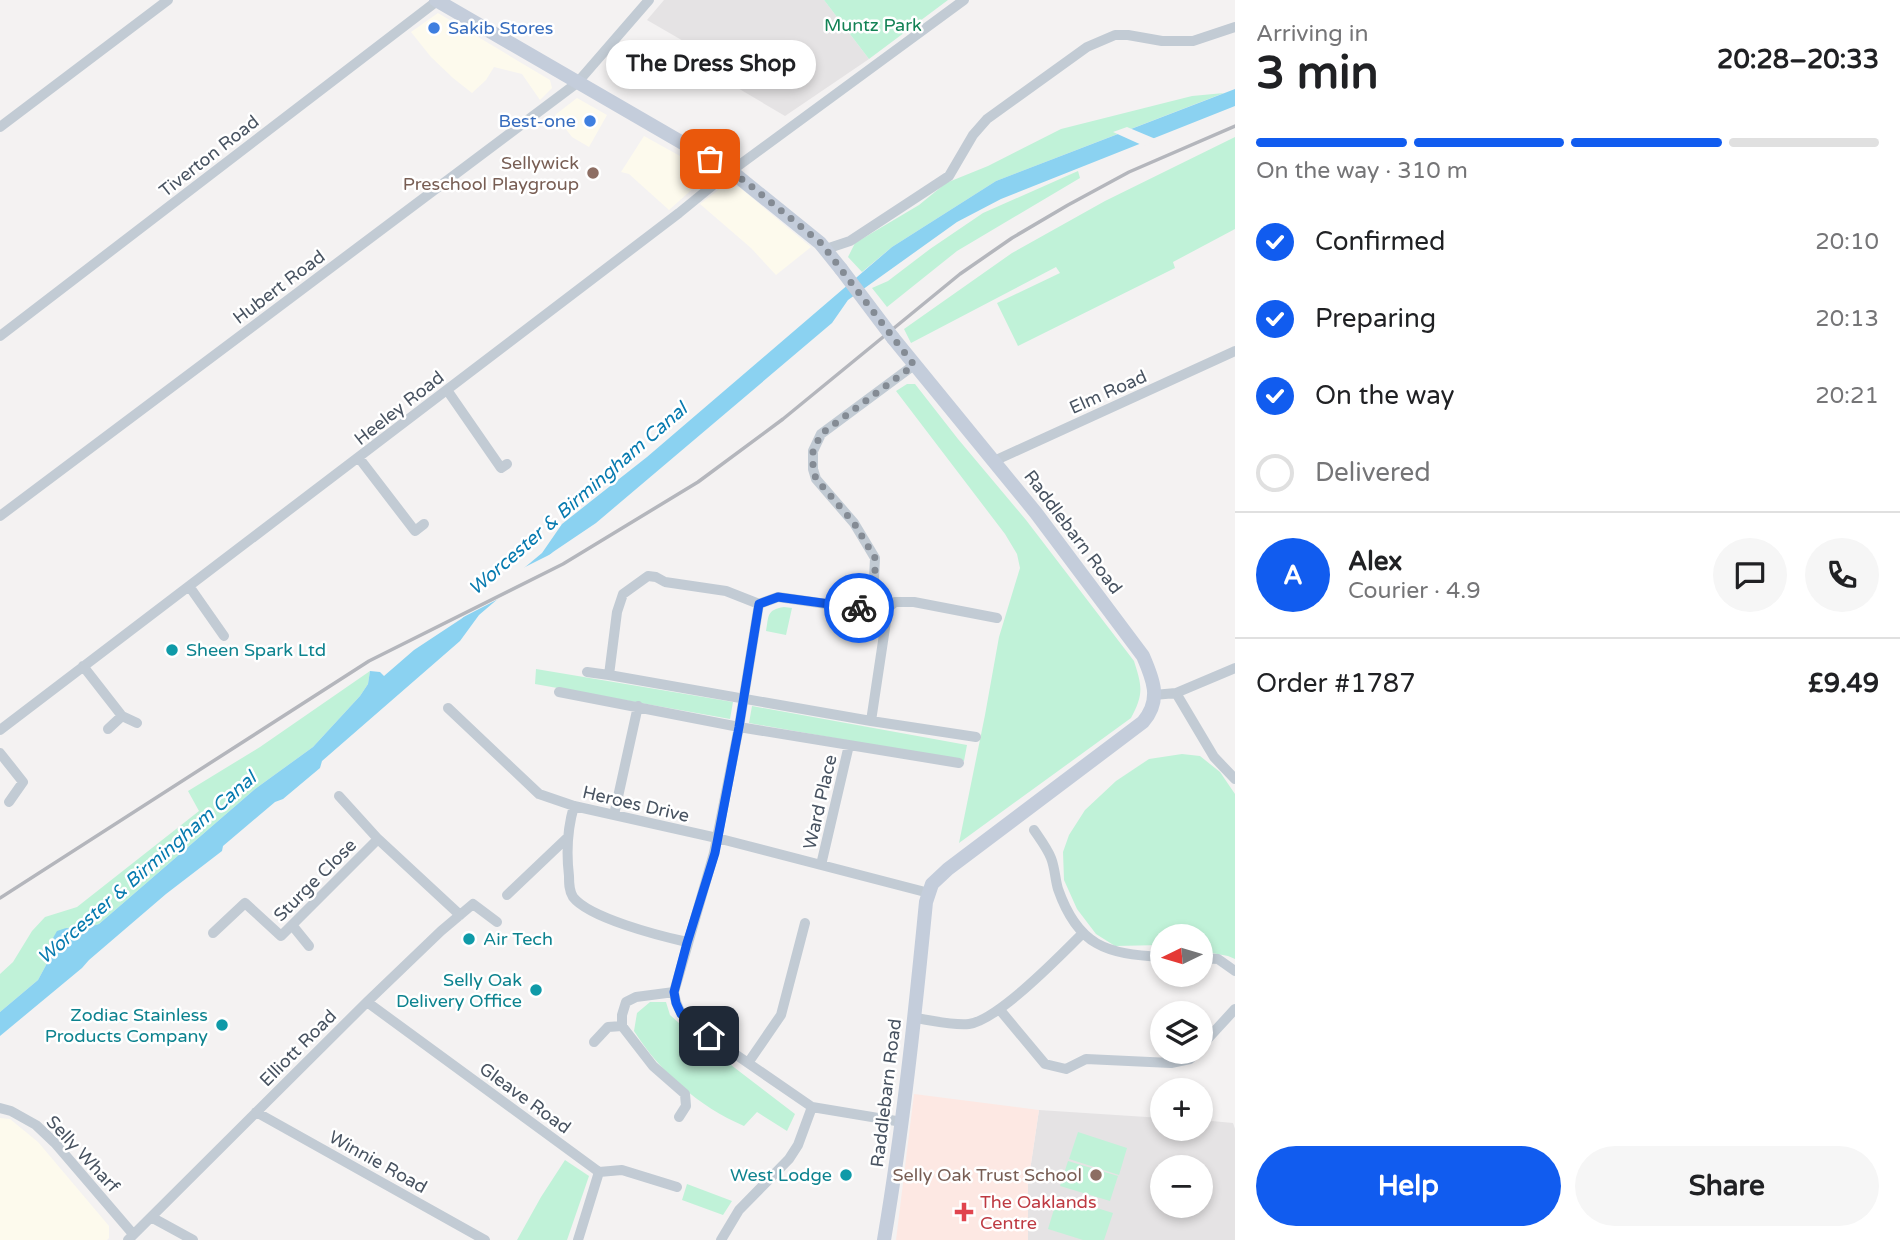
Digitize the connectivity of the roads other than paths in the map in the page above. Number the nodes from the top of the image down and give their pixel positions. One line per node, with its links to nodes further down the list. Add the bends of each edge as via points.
1 (168, 0): 7 (street)
2 (436, 0): 6 (street, Raddlebarn Road); 10 (street, Tiverton Road)
3 (649, 0): 6 (street, Hubert Road)
4 (964, 0): 8 (street, Heeley Road)
5 (1235, 27): 9 (street, via 1192,41 1128,35 1087,47 987,119 949,176 850,241)
6 (577, 83): 8 (street, Raddlebarn Road); 17 (street, Hubert Road)
7 (0, 127)
8 (731, 171): 9 (street, Raddlebarn Road); 13 (street, Heeley Road)
9 (826, 249): 12 (street, Raddlebarn Road, bridge)
10 (0, 336)
11 (1235, 351): 15 (street, Elm Road)
12 (914, 365): 15 (street, Raddlebarn Road); 20 (street, via 821,434 813,451 816,479 854,523 875,558)
13 (447, 390): 14 (street, Heeley Road); 16 (street, via 501,468)
14 (359, 458): 18 (street, via 415,531); 19 (street, Heeley Road)
15 (994, 461): 31 (street, Raddlebarn Road, via 1143,656 1154,681)
16 (507, 464)
17 (0, 516)
18 (424, 524)
19 (189, 586): 24 (street); 25 (street, Heeley Road)
20 (873, 600): 21 (street, via 862,609 778,597); 22 (street)
21 (759, 604): 28 (street, via 726,591 648,576 623,594); 32 (street)
22 (888, 608): 23 (street, via 895,602 914,603); 36 (street)
23 (997, 618)
24 (224, 636)
25 (83, 666): 35 (street); 40 (street, Heeley Road)
26 (1235, 667): 30 (street)
27 (587, 672): 28 (street)
28 (609, 675): 32 (street)
29 (559, 692): 33 (street, Ward Place)
30 (1176, 693): 31 (street); 45 (street, via 1214,757)
31 (1154, 695): 55 (street, via 1152,712 1143,722 948,869)
32 (743, 697): 36 (street); 38 (street)
33 (638, 706): 38 (street, Ward Place); 49 (street)
34 (448, 708): 48 (street, Heroes Drive, via 539,794)
35 (122, 716): 37 (street); 39 (street)
36 (866, 720): 41 (street)
37 (137, 723)
38 (739, 727): 42 (street, Ward Place); 52 (street)
39 (108, 729)
40 (0, 730)
41 (976, 737)
42 (849, 745): 44 (street, Ward Place); 54 (street, Ward Place)
43 (0, 753): 47 (street, via 23,782)
44 (959, 763)
45 (1235, 779)
46 (338, 796): 53 (street, Sturge Close)
47 (9, 802)
48 (574, 806): 49 (street, Heroes Drive); 51 (street)
49 (614, 815): 52 (street, Heroes Drive)
50 (1034, 830): 62 (street, via 1051,859 1065,906)
51 (568, 837): 56 (street); 63 (street, via 571,894 583,906 642,931)
52 (717, 838): 54 (street, Heroes Drive); 63 (street)
53 (378, 839): 57 (street, Sturge Close); 60 (street, Sturge Close)
54 (821, 865): 55 (street, Heroes Drive)
55 (929, 893): 72 (street, Raddlebarn Road)
56 (507, 895)
57 (460, 915): 58 (street, via 473,904); 69 (street, Elliott Road)
58 (497, 922)
59 (805, 923): 77 (street, via 781,1015)
60 (292, 925): 61 (street, Sturge Close, via 281,936 245,903); 64 (street)
61 (213, 933)
62 (1083, 933): 65 (street, via 1098,946 1115,952); 71 (street)
63 (687, 943): 68 (street)
64 (309, 946)
65 (1150, 957)
66 (1213, 959): 67 (street)
67 (1235, 971)
68 (674, 992): 73 (street, via 626,1002); 77 (street, via 681,1014 690,1023)
69 (368, 1002): 80 (street, Elliott Road); 83 (street, Gleave Road)
70 (1235, 1009): 74 (street)
71 (1000, 1010): 72 (street, via 967,1024); 76 (street, via 1045,1064 1066,1069 1086,1059)
72 (915, 1018): 82 (street, Raddlebarn Road)
73 (622, 1026): 75 (street, via 608,1027); 81 (street, via 653,1066 685,1094 686,1106)
74 (1213, 1033)
75 (594, 1042)
76 (1150, 1062)
77 (748, 1063): 78 (street)
78 (812, 1107): 82 (street); 90 (street, via 798,1145 743,1205)
79 (0, 1108): 86 (street, Selly Wharf, via 36,1125 55,1143)
80 (256, 1112): 85 (street, Elliott Road); 88 (street, Winnie Road)
81 (679, 1117)
82 (902, 1122): 91 (street, Raddlebarn Road)
83 (599, 1172): 84 (street, via 622,1170); 89 (street)
84 (677, 1187)
85 (151, 1217): 86 (street, Elliott Road); 87 (street)
86 (130, 1237)
87 (193, 1240)
88 (485, 1240)
89 (578, 1240)
90 (721, 1240)
91 (884, 1240)

